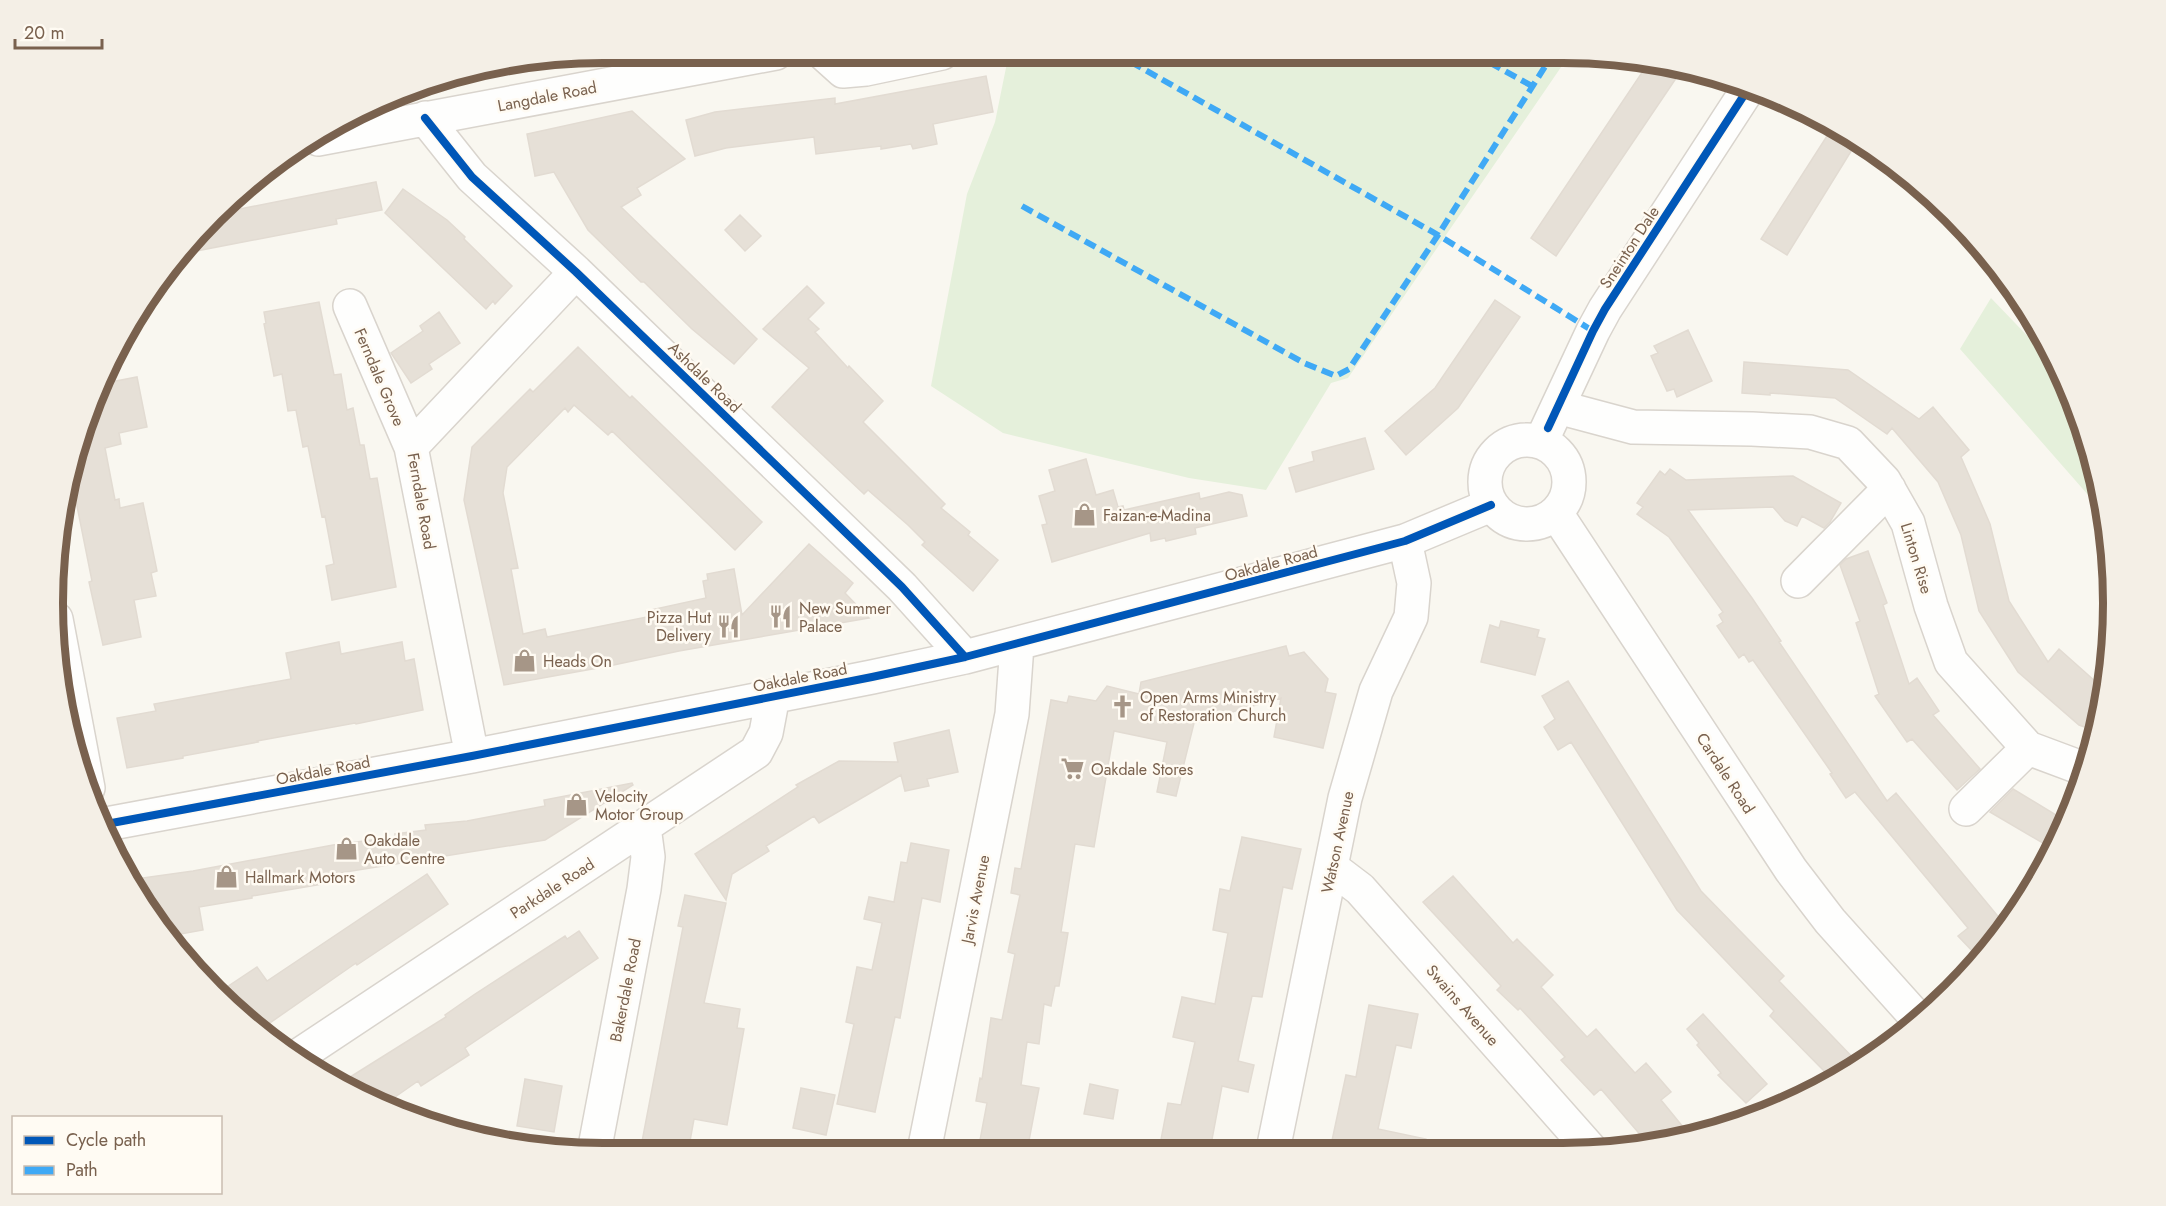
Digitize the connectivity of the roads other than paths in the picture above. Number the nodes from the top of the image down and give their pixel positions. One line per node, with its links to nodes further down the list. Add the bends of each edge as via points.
1 (722, 63): 6 (street, Langdale Road)
2 (834, 63): 3 (street, via 843,71)
3 (894, 63)
4 (1744, 95): 10 (street, Sneinton Dale, via 1605,309)
5 (388, 114): 6 (street, Langdale Road); 7 (street, Langdale Road)
6 (425, 118): 8 (street, Ashdale Road, via 472,177)
7 (342, 131)
8 (576, 272): 12 (street, Ferndale Road); 19 (street, Ashdale Road, via 902,587)
9 (350, 306): 12 (street, Ferndale Grove)
10 (1558, 407): 11 (street, Sneinton Dale); 13 (street, Linton Rise, via 1633,427 1810,432 1848,443)
11 (1541, 442): 14 (street, via 1515,441 1493,456 1484,480); 15 (street, via 1556,451 1566,465 1566,499)
12 (411, 447): 22 (street, Ferndale Road)
13 (1889, 489): 17 (street); 21 (street, Linton Rise, via 1908,523 1951,662)
14 (1491, 505): 15 (street, via 1501,516 1522,524 1544,521); 16 (street, Oakdale Road)
15 (1556, 513): 28 (street, Cardale Road, via 1791,870 1830,921)
16 (1405, 541): 18 (street, Oakdale Road); 27 (street, Watson Avenue, via 1414,583 1411,617 1368,714)
17 (1798, 581)
18 (1017, 645): 19 (street, Oakdale Road); 32 (street, Jarvis Avenue, via 1012,714)
19 (965, 657): 20 (street, Oakdale Road)
20 (773, 696): 22 (street, Oakdale Road); 26 (street, Parkdale Road, via 766,733 756,752)
21 (2028, 748): 23 (street, Linton Rise); 24 (street)
22 (472, 756): 25 (street, Oakdale Road)
23 (2077, 766)
24 (1966, 809)
25 (110, 823)
26 (644, 827): 29 (street, Parkdale Road); 31 (street, Bakerdale Road, via 648,857 644,889)
27 (1331, 867): 30 (street, Swains Avenue, via 1360,889); 33 (street, Watson Avenue)
28 (1913, 1014)
29 (304, 1052)
30 (1584, 1142)
31 (596, 1143)
32 (926, 1143)
33 (1274, 1143)

